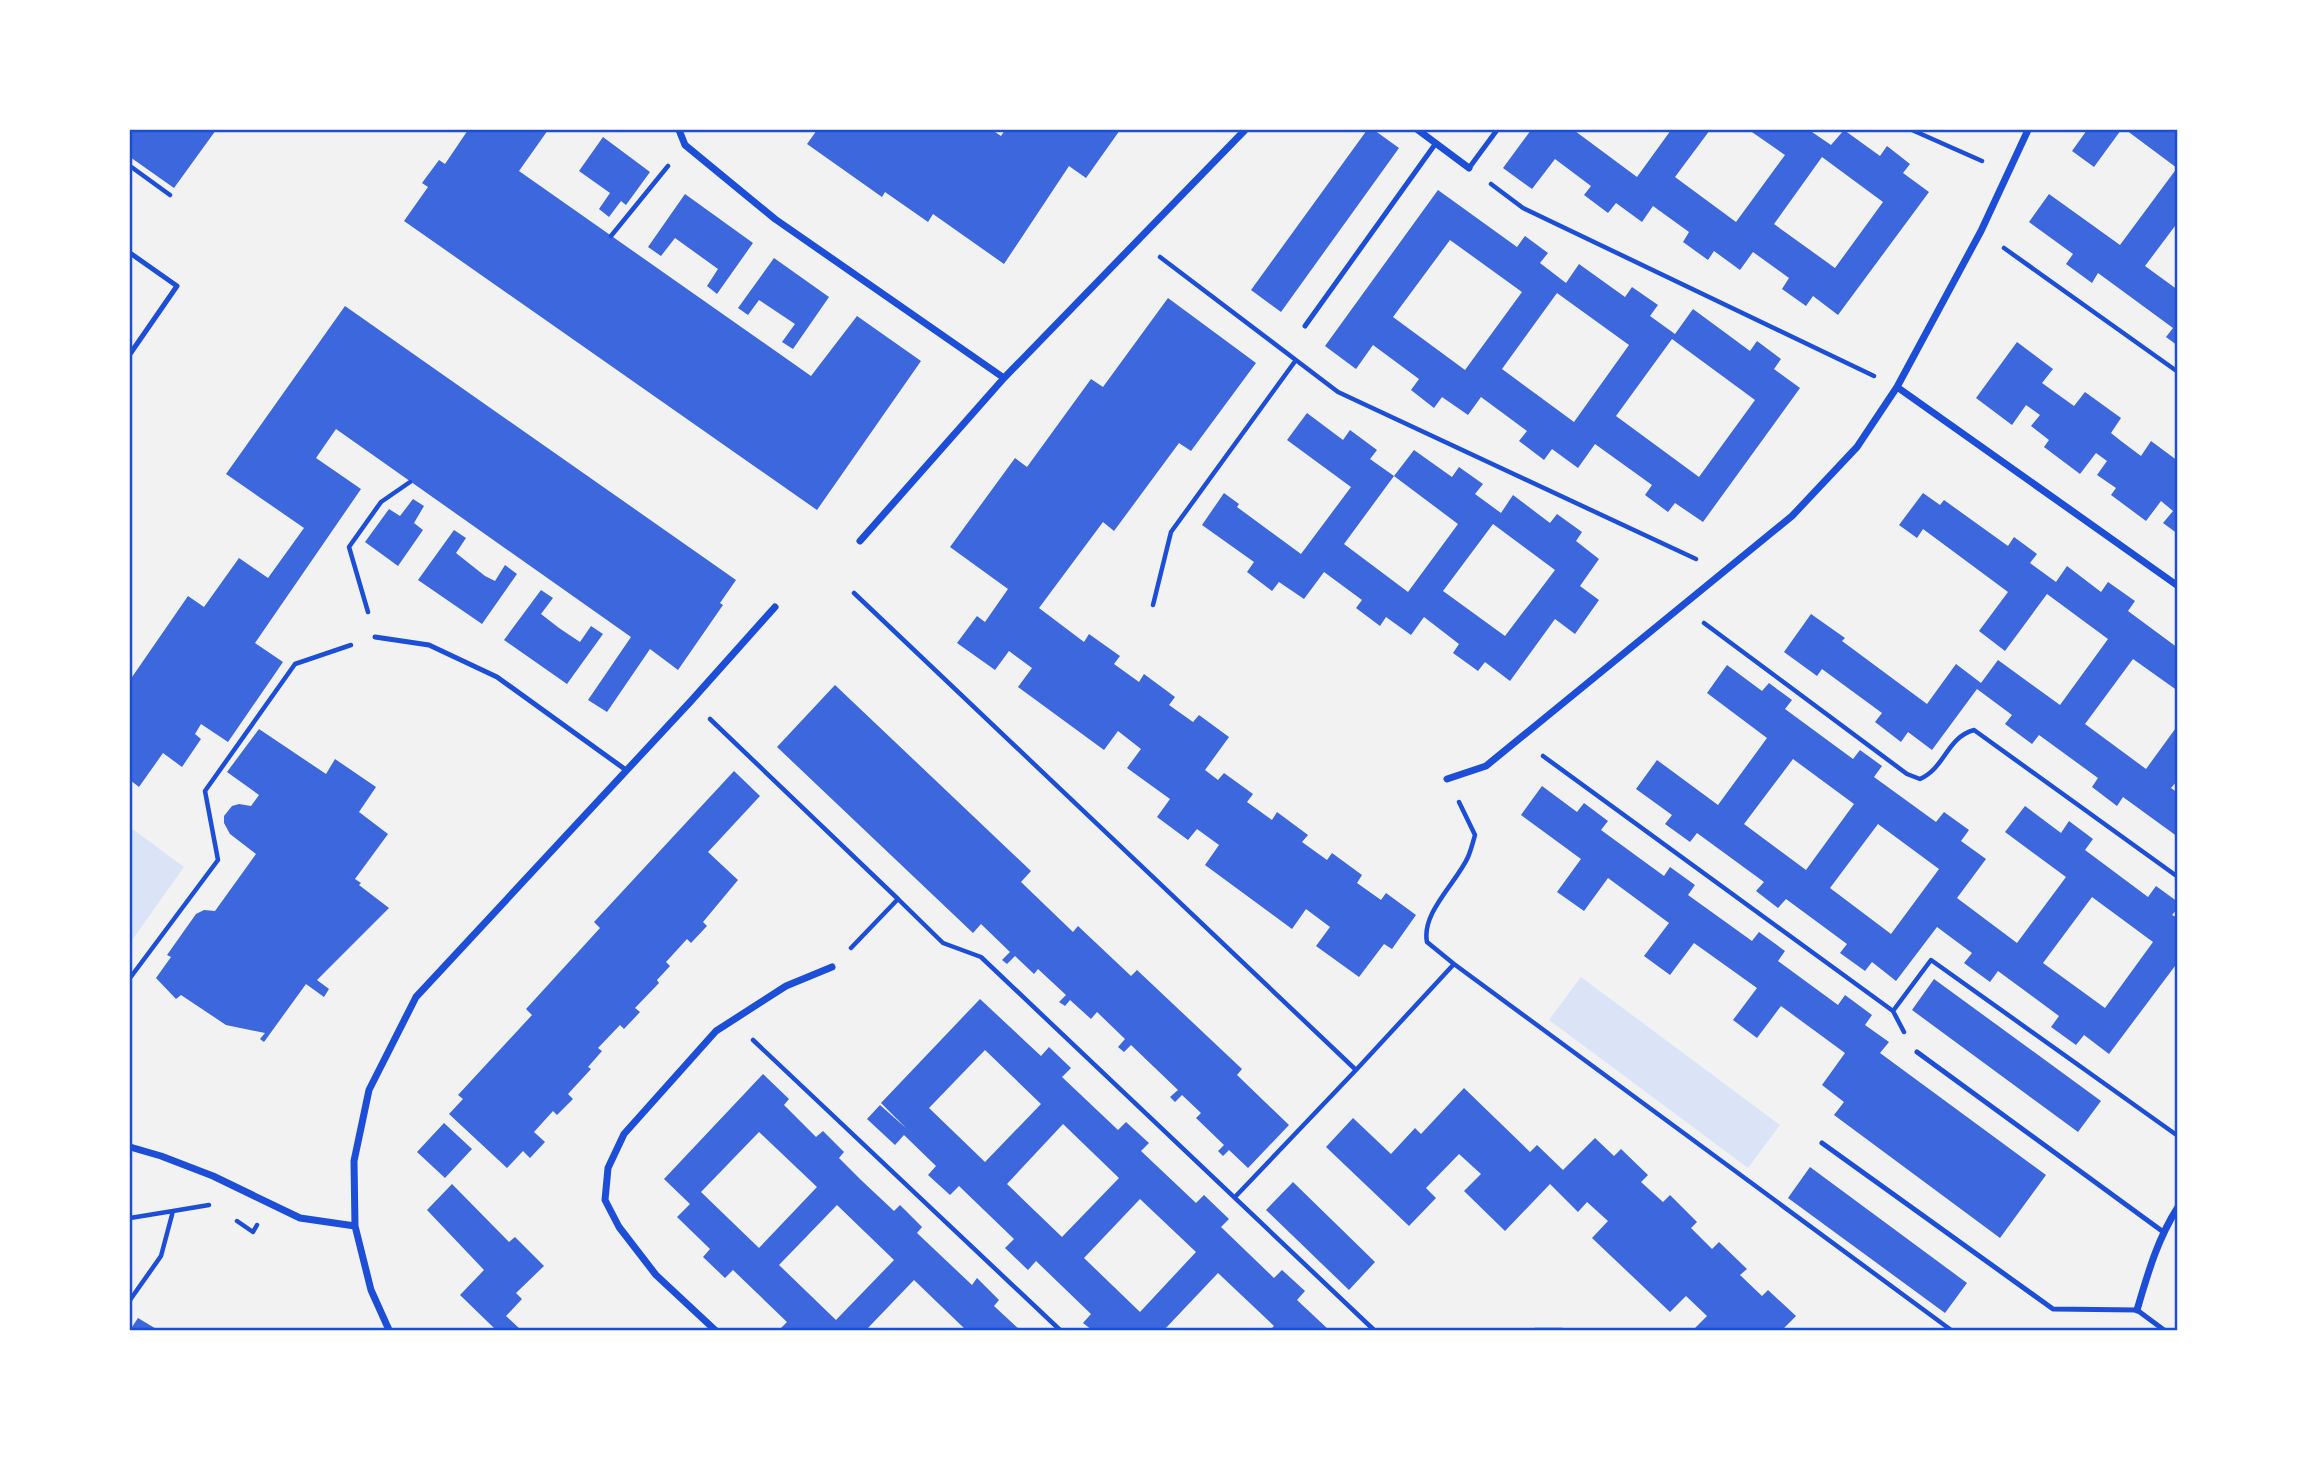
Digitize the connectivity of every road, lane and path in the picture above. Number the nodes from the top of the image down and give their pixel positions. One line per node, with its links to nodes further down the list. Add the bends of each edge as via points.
1 (679, 130): 8 (street)
2 (1245, 130): 15 (street)
3 (1418, 130): 7 (street)
4 (1497, 130): 10 (lane)
5 (1912, 130): 11 (path)
6 (2028, 130): 11 (street)
7 (1436, 143): 10 (street); 17 (lane)
8 (685, 145): 14 (path); 21 (street, via 775,219)
9 (130, 166): 12 (path)
10 (1469, 168): 22 (path, via 1523,208)
11 (2009, 173): 13 (street)
12 (170, 195)
13 (1981, 231): 20 (path); 22 (street)
14 (611, 236)
15 (1138, 241): 19 (path); 21 (street)
16 (130, 253): 18 (lane, via 177,286)
17 (1305, 326)
18 (130, 354)
19 (1296, 360): 25 (path, via 1338,392); 28 (path, via 1171,532)
20 (2178, 372)
21 (1004, 378): 24 (street)
22 (1896, 387): 25 (street, via 1857,447 1792,516); 26 (street)
23 (410, 482): 31 (path, via 381,502 349,547)
24 (860, 541)
25 (1722, 572): 29 (street)
26 (2178, 586)
27 (854, 593): 43 (path)
28 (1153, 605)
29 (1680, 606): 33 (street); 36 (path, via 1907,774 1920,779 1931,774 1961,734 1973,730)
30 (775, 607): 32 (street)
31 (374, 638): 34 (lane, via 429,645 497,677); 40 (path, via 295,664 205,791 218,860)
32 (691, 701): 34 (street); 37 (path)
33 (1519, 738): 35 (street, via 1486,766); 44 (path, via 1893,1011 1931,960)
34 (626, 770): 54 (street, via 416,997 369,1090 354,1161)
35 (1447, 779): 38 (path, via 1475,835 1469,856 1428,920 1425,933 1427,942)
36 (2178, 877)
37 (898, 899): 39 (path); 47 (path, via 943,943 981,957)
38 (1454, 964): 43 (path); 64 (path)
39 (832, 967): 41 (street, via 786,986)
40 (130, 978)
41 (732, 1020): 59 (street, via 716,1031 624,1134 608,1168 605,1200 619,1227 656,1275); 60 (path)
42 (1917, 1052): 55 (lane)
43 (1356, 1070): 47 (path)
44 (2178, 1136)
45 (1822, 1143): 57 (lane, via 2053,1309)
46 (130, 1147): 49 (street, via 213,1176)
47 (1235, 1197): 61 (path)
48 (211, 1204): 51 (path)
49 (270, 1204): 53 (path, via 253,1231); 54 (street, via 300,1218)
50 (2178, 1208): 55 (street)
51 (173, 1211): 52 (path); 56 (path, via 161,1256)
52 (130, 1218)
53 (232, 1218)
54 (355, 1226): 58 (street, via 371,1290)
55 (2162, 1231): 57 (street)
56 (130, 1300)
57 (2137, 1310): 65 (lane)
58 (389, 1331)
59 (715, 1331)
60 (1060, 1331)
61 (1374, 1331)
62 (1535, 1331): 63 (path)
63 (1562, 1331)
64 (1951, 1331)
65 (2164, 1331)

